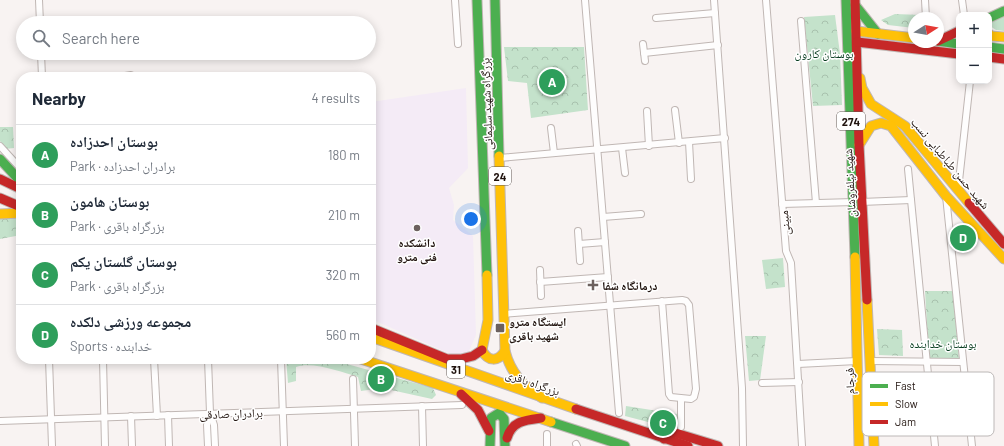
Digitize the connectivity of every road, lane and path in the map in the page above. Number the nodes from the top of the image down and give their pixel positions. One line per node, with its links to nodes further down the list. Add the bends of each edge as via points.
1 (39, 0): 16 (street)
2 (455, 0): 30 (street)
3 (477, 0): 99 (main road, بزرگراه شهید سلیمانی / 24, via 488,306)
4 (495, 0): 59 (main road, بزرگراه شهید سلیمانی / 24)
5 (585, 0): 56 (street)
6 (714, 0): 15 (street)
7 (766, 0): 75 (street, مبینی)
8 (846, 0): 20 (main road, شهید نیلفروشان / 274)
9 (925, 0): 13 (street)
10 (962, 0): 14 (street)
11 (855, 3): 20 (main road, شهید نیلفروشان / 274); 22 (main road)
12 (1004, 11): 17 (main road)
13 (926, 12)
14 (964, 12)
15 (715, 13): 18 (street); 33 (street)
16 (40, 16)
17 (992, 17)
18 (656, 18)
19 (801, 21): 74 (street)
20 (852, 30): 22 (main road); 28 (main road, شهید نیلفروشان / 274)
21 (956, 32): 25 (main road)
22 (878, 34): 24 (main road)
23 (992, 35): 26 (main road)
24 (908, 38)
25 (944, 38)
26 (1004, 38)
27 (908, 39): 35 (main road, via 905,40)
28 (852, 41): 35 (main road); 43 (main road, شهید نیلفروشان / 274); 73 (main road, شهید نیلفروشان / 274)
29 (944, 42): 32 (main road)
30 (458, 44)
31 (643, 44): 37 (street)
32 (956, 44)
33 (718, 45): 37 (street); 49 (street)
34 (992, 47): 36 (main road)
35 (907, 48): 38 (main road)
36 (1004, 49)
37 (644, 53): 42 (street)
38 (956, 54)
39 (992, 57): 40 (main road)
40 (1004, 59)
41 (41, 60): 44 (street)
42 (646, 61)
43 (858, 62): 52 (main road, شهید نیلفروشان / 274); 58 (main road, شهید حسن طباطبایی نسب, via 862,88 871,104 905,126)
44 (42, 72)
45 (970, 84): 69 (street)
46 (675, 110): 51 (street)
47 (647, 111): 54 (street)
48 (552, 128): 57 (street)
49 (725, 138): 50 (street); 162 (street, via 742,388)
50 (689, 142): 51 (street); 67 (street)
51 (679, 143): 54 (street)
52 (859, 145): 62 (main road, شهید حسن طباطبایی نسب, via 871,126 885,124 896,132); 73 (main road, شهید نیلفروشان / 274)
53 (0, 146): 61 (street)
54 (649, 146): 55 (street)
55 (622, 148): 56 (street); 64 (street)
56 (598, 151): 57 (street); 80 (street)
57 (554, 153): 59 (street)
58 (930, 156): 62 (main road, via 923,160); 69 (main road, شهید حسن طباطبایی نسب)
59 (500, 158): 93 (main road, بزرگراه شهید سلیمانی / 24)
60 (0, 159): 65 (main road)
61 (16, 164)
62 (923, 166): 70 (main road, شهید حسن طباطبایی نسب)
63 (908, 169): 72 (street)
64 (625, 173)
65 (16, 177)
66 (0, 179): 68 (main road)
67 (691, 179)
68 (16, 187)
69 (958, 190): 84 (main road, شهید حسن طباطبایی نسب)
70 (946, 196): 85 (main road, شهید حسن طباطبایی نسب); 104 (street)
71 (0, 198): 76 (main road)
72 (911, 200): 73 (street); 103 (street)
73 (858, 202): 74 (street); 94 (main road, شهید نیلفروشان / 274); 95 (main road, شهید نیلفروشان / 274)
74 (816, 203): 75 (street)
75 (782, 204): 111 (street, مبینی, via 786,251 791,263)
76 (16, 205)
77 (16, 212): 78 (main road)
78 (0, 214)
79 (641, 214): 80 (street)
80 (603, 217): 82 (street)
81 (578, 231): 83 (street)
82 (605, 242): 83 (street); 88 (street)
83 (579, 244): 86 (street)
84 (1004, 244)
85 (1004, 259)
86 (580, 261)
87 (540, 270): 89 (street)
88 (608, 277): 89 (street); 92 (street)
89 (540, 282): 90 (street)
90 (541, 296)
91 (662, 302): 92 (street); 123 (street, via 670,394 671,397); 123 (street, via 682,300 689,305 696,393 691,399)
92 (610, 306): 93 (street); 129 (street)
93 (504, 314): 100 (main road, بزرگراه شهید سلیمانی / 24)
94 (856, 316): 96 (main road, فرجام / 274); 101 (main road, شهید نیلفروشان)
95 (867, 316): 96 (main road, فرجام / 274); 102 (main road)
96 (863, 328): 112 (main road, فرجام / 274); 113 (main road, فرجام / 274)
97 (376, 330): 99 (main road, via 447,359 473,356)
98 (376, 339): 122 (main road, بزرگراه باقری / 31)
99 (482, 350): 100 (main road, via 485,357 493,360 500,358)
100 (505, 351): 122 (main road, 24, via 514,377)
101 (857, 361): 111 (street); 164 (main road, شهید نیلفروشان)
102 (872, 361): 103 (street); 114 (main road); 115 (street)
103 (927, 362): 104 (street); 116 (street)
104 (963, 362): 117 (street)
105 (49, 364): 135 (street)
106 (103, 364): 133 (street)
107 (154, 364): 132 (street)
108 (208, 364): 128 (street)
109 (281, 364): 127 (street)
110 (376, 364): 121 (main road, 31)
111 (798, 364): 119 (street, مبینی)
112 (863, 372)
113 (865, 372)
114 (872, 372)
115 (873, 372)
116 (928, 372)
117 (964, 372)
118 (352, 379): 126 (street)
119 (799, 382): 120 (street); 163 (street, مبینی)
120 (762, 383)
121 (452, 389): 134 (main road, 31); 139 (main road, via 480,410)
122 (542, 398): 146 (main road, بزرگراه باقری / 31)
123 (681, 399): 137 (street)
124 (462, 405): 125 (street, برادران صادقی)
125 (422, 406): 126 (street, برادران صادقی); 157 (street)
126 (354, 409): 127 (street, برادران صادقی); 156 (street)
127 (283, 411): 128 (street, برادران صادقی); 155 (street)
128 (210, 413): 130 (street, برادران صادقی); 153 (street, via 207,425); 154 (street, via 214,425)
129 (619, 413)
130 (168, 415): 132 (street, برادران صادقی); 152 (street)
131 (131, 416): 132 (street, برادران صادقی); 133 (street, برادران صادقی); 151 (street)
132 (157, 416)
133 (104, 417): 135 (street, برادران صادقی); 150 (street)
134 (541, 418): 147 (main road, via 513,424); 160 (main road, 31)
135 (51, 419): 136 (street, برادران صادقی); 149 (street)
136 (0, 421)
137 (681, 427)
138 (547, 434): 159 (street)
139 (490, 435): 147 (main road, via 491,418 499,413 504,419); 158 (main road)
140 (862, 436): 165 (main road, فرجام / 274)
141 (868, 436): 166 (main road, فرجام / 274)
142 (874, 436): 167 (main road)
143 (876, 436): 168 (street)
144 (934, 436): 169 (street)
145 (971, 436): 170 (street)
146 (664, 439): 148 (main road, بزرگراه باقری / 31); 161 (main road, via 672,432)
147 (505, 445)
148 (684, 445)
149 (52, 446)
150 (105, 446)
151 (132, 446)
152 (169, 446)
153 (208, 446)
154 (215, 446)
155 (284, 446)
156 (355, 446)
157 (424, 446)
158 (490, 446)
159 (547, 446)
160 (625, 446)
161 (718, 446)
162 (743, 446)
163 (802, 446)
164 (858, 446)
165 (862, 446)
166 (869, 446)
167 (874, 446)
168 (877, 446)
169 (935, 446)
170 (972, 446)

